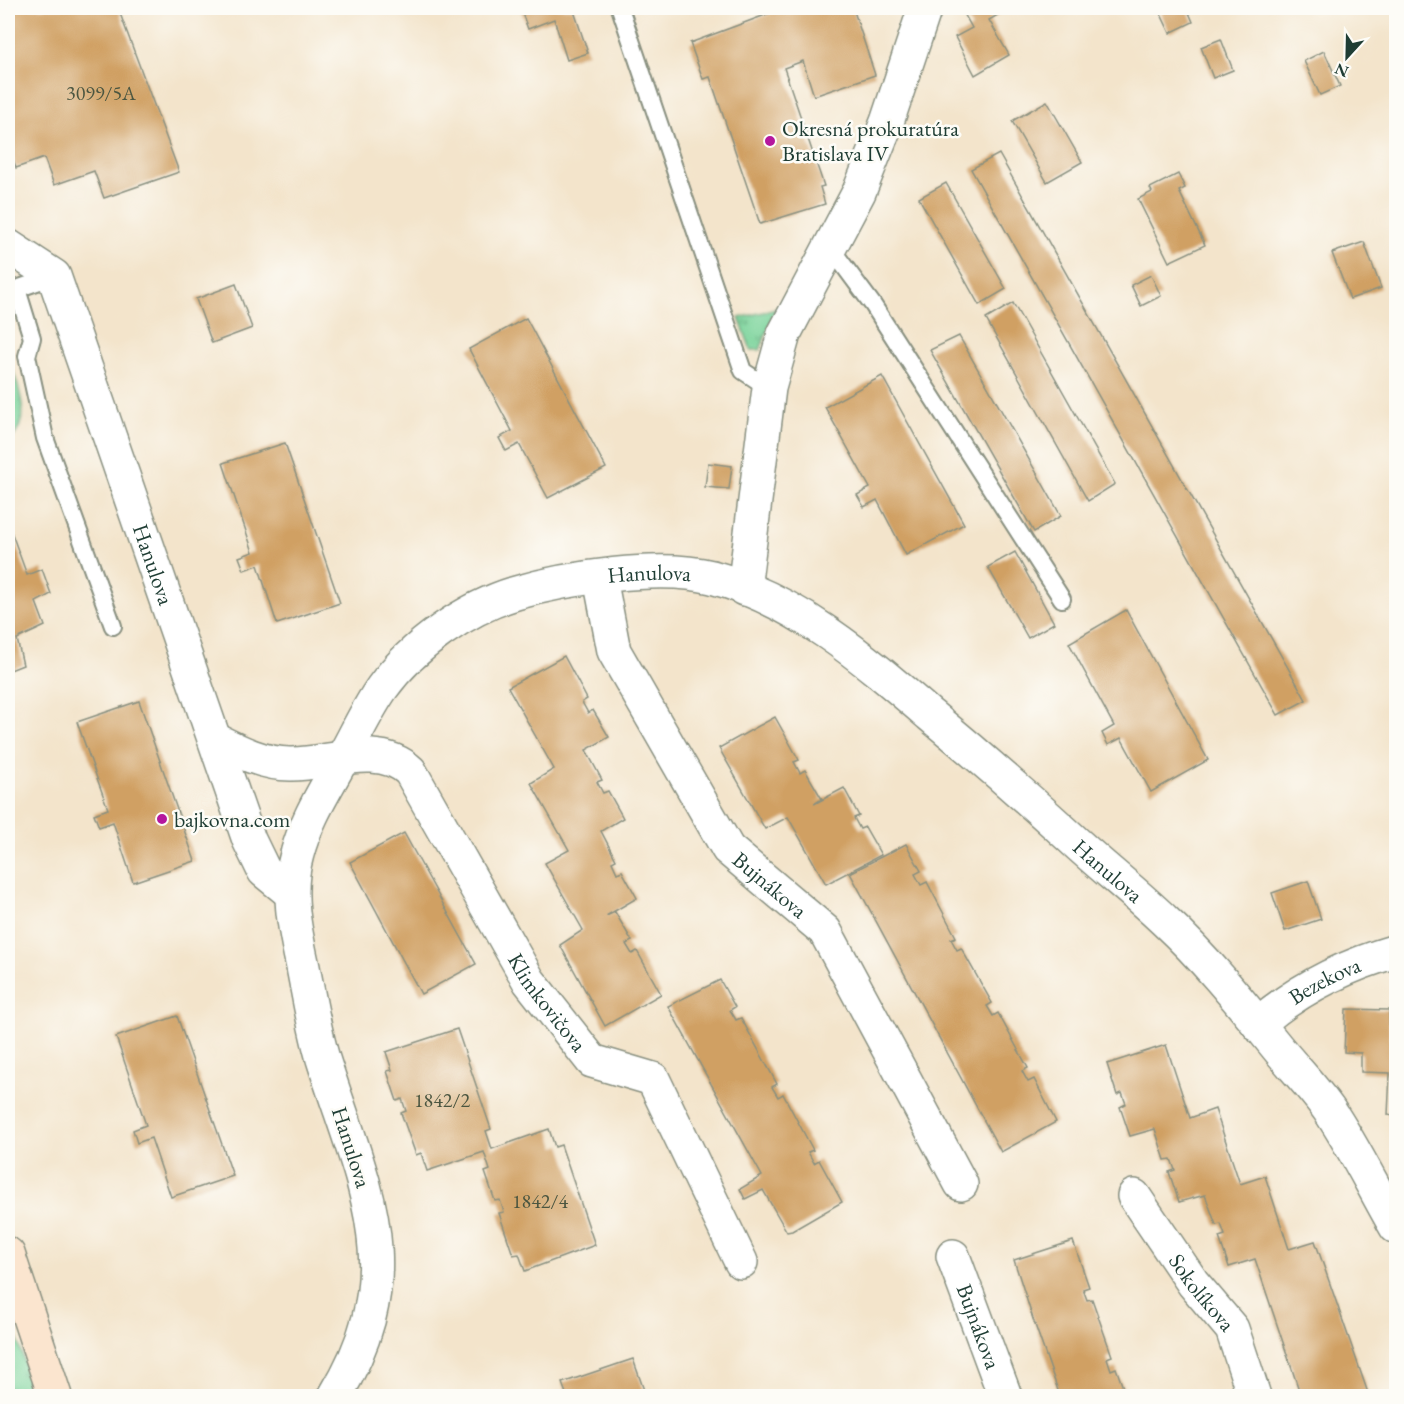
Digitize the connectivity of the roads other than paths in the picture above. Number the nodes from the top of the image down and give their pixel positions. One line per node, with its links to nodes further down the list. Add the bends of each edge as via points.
1 (620, 8): 7 (lane, via 742,371)
2 (925, 8): 4 (street, via 867,172)
3 (8, 246): 5 (street)
4 (830, 247): 7 (street, via 784,334); 10 (lane, via 873,305)
5 (54, 276): 6 (lane); 12 (street, Hanulova)
6 (12, 290): 11 (lane, via 32,338 27,356 45,438)
7 (769, 388): 9 (street)
8 (600, 578): 9 (street, Hanulova, via 690,573); 13 (street, Hanulova, via 531,589 484,604 440,633 402,664 384,686); 17 (street, Bujnákova, via 614,651 728,849 825,931)
9 (744, 589): 16 (street, Hanulova, via 788,608 872,665 1165,920 1214,970)
10 (1062, 599)
11 (113, 626)
12 (216, 740): 13 (street, Klimkovičova, via 268,762 289,765); 14 (street, Hanulova, via 249,840 264,871)
13 (343, 758): 14 (street, Hanulova, via 309,816 295,860); 22 (street, Klimkovičova, via 381,756 410,771 529,981 592,1062 653,1079)
14 (291, 893): 24 (street, Hanulova, via 294,927 321,1052 366,1186 378,1266 372,1310 360,1352)
15 (1396, 951): 16 (street, Bezekova, via 1331,974 1282,1003)
16 (1258, 1024): 19 (street, Hanulova, via 1328,1109)
17 (961, 1184)
18 (1134, 1196): 26 (street, Sokolíkova, via 1193,1283 1232,1329)
19 (1396, 1227)
20 (953, 1256): 25 (street, Bujnákova)
21 (10, 1262): 23 (main road)
22 (741, 1262)
23 (55, 1396)
24 (335, 1396)
25 (1005, 1396)
26 (1254, 1396)

